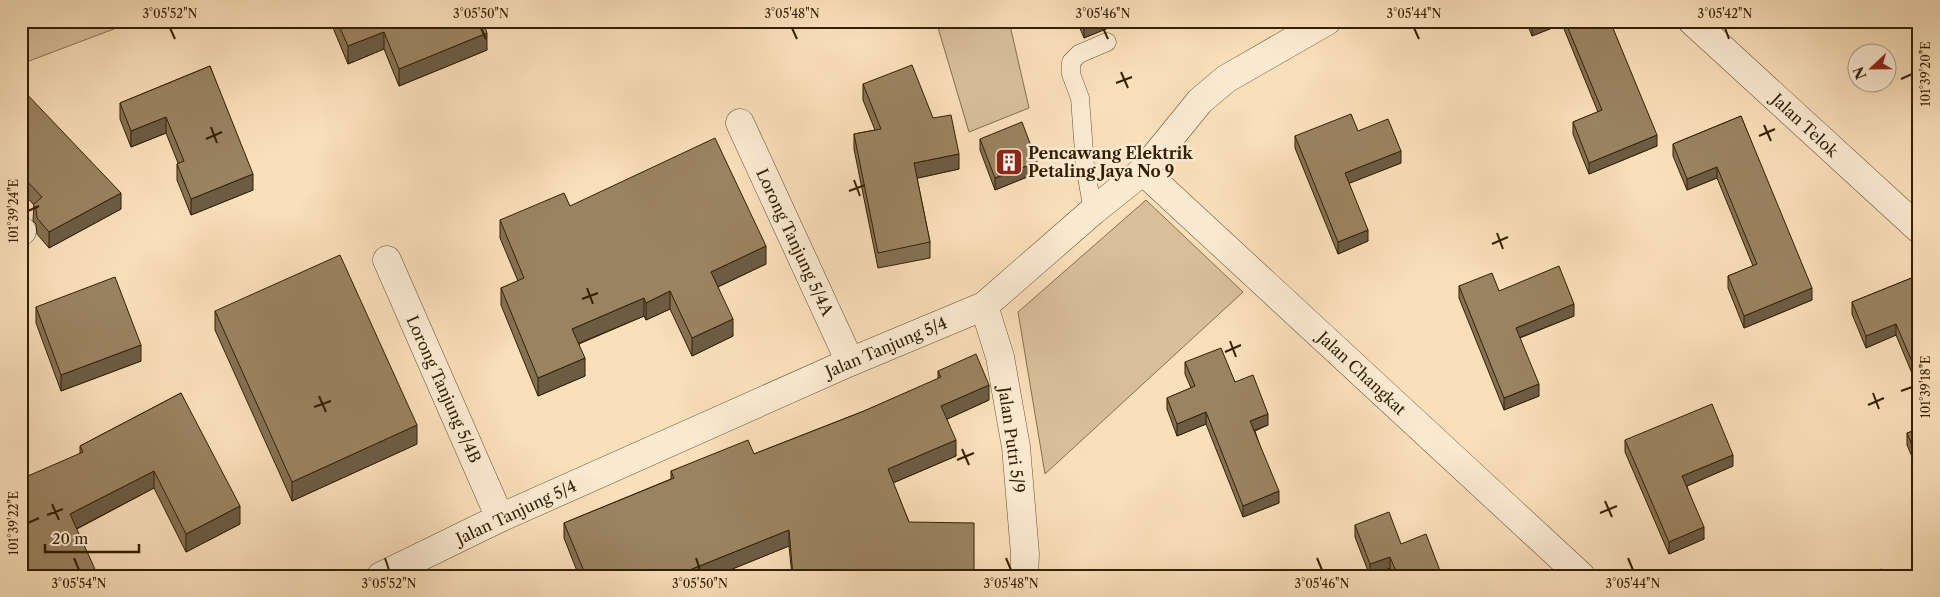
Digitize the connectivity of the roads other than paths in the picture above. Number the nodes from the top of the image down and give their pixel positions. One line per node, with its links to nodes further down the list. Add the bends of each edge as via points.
1 (1327, 21): 5 (street, Jalan Tanjung 5/4, via 1226,79 1200,101)
2 (1692, 21): 7 (street, Jalan Telok)
3 (1108, 42): 6 (lane, via 1079,54 1071,62 1070,74 1080,98 1085,166)
4 (740, 123): 10 (street, Lorong Tanjung 5/4A)
5 (1143, 171): 6 (street, Jalan Tanjung 5/4); 14 (street, Jalan Changkat)
6 (1093, 211): 9 (street, Jalan Tanjung 5/4)
7 (1919, 229)
8 (387, 260): 11 (street, Lorong Tanjung 5/4B)
9 (984, 306): 10 (street, Jalan Tanjung 5/4); 13 (street, Jalan Putri 5/9, via 1000,357 1016,447)
10 (850, 362): 11 (street, Jalan Tanjung 5/4)
11 (500, 518): 12 (street, Jalan Tanjung 5/4)
12 (381, 576)
13 (1024, 576)
14 (1581, 576)

